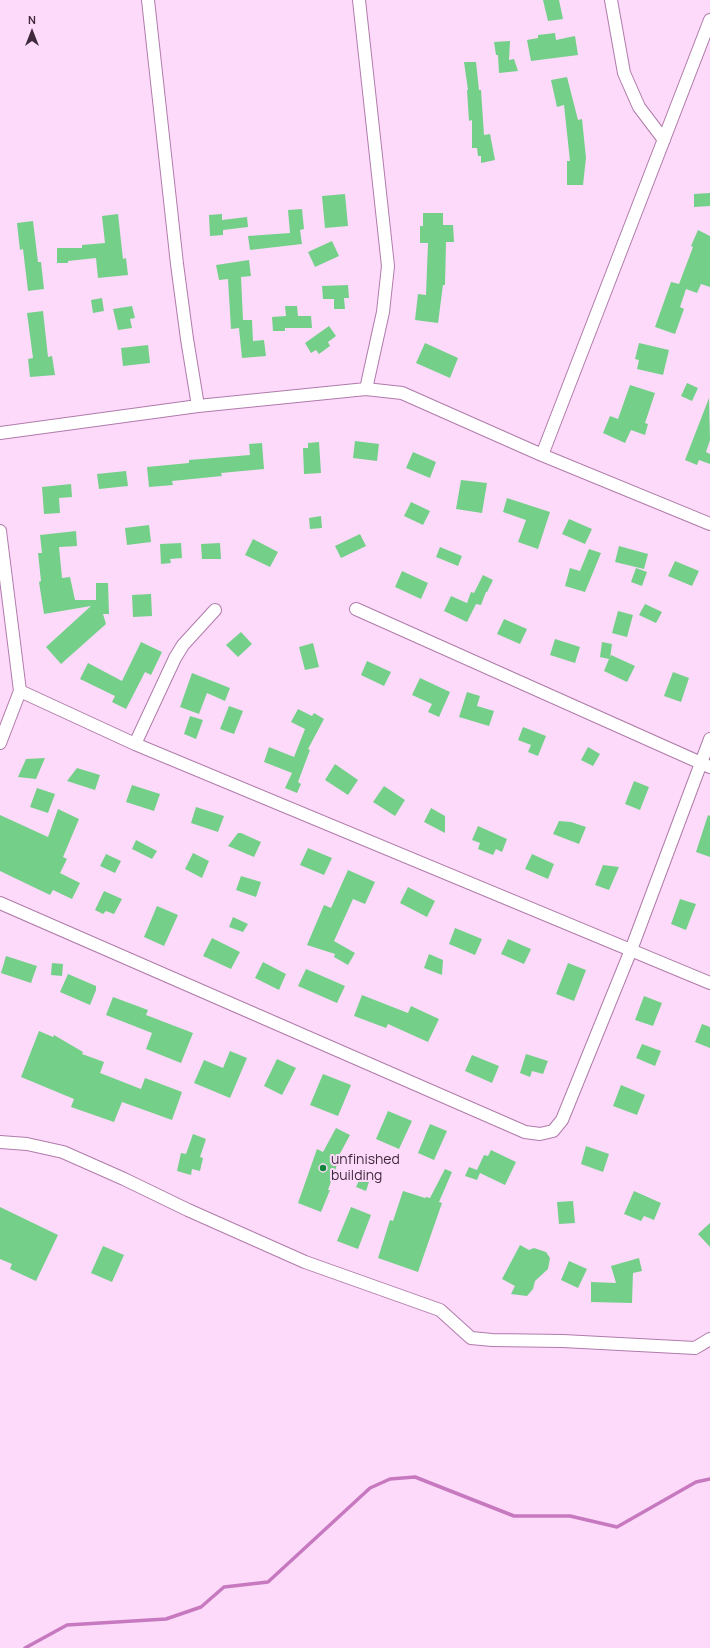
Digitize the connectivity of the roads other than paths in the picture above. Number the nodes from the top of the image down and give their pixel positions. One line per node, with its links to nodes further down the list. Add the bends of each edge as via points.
1 (148, 0): 7 (street, via 186,339)
2 (359, 0): 6 (street, via 388,266 383,312)
3 (611, 0): 5 (street, via 624,73 639,107)
4 (710, 20): 5 (street)
5 (664, 140): 9 (street)
6 (366, 389): 7 (street); 9 (street, via 402,393)
7 (198, 406): 8 (street)
8 (0, 433)
9 (542, 455): 10 (street)
10 (710, 524)
11 (0, 530): 14 (street)
12 (356, 609): 18 (street)
13 (215, 610): 17 (street, via 174,658)
14 (20, 691): 16 (street); 17 (street)
15 (710, 740): 18 (street)
16 (0, 743)
17 (135, 744): 20 (street)
18 (705, 765): 20 (street)
19 (0, 903): 20 (street, via 525,1132 540,1134 553,1131 562,1120)
20 (631, 950): 21 (street)
21 (710, 983)
22 (0, 1142): 23 (street, via 27,1144 63,1152 305,1262 440,1310 471,1338 695,1348)
23 (710, 1339)

